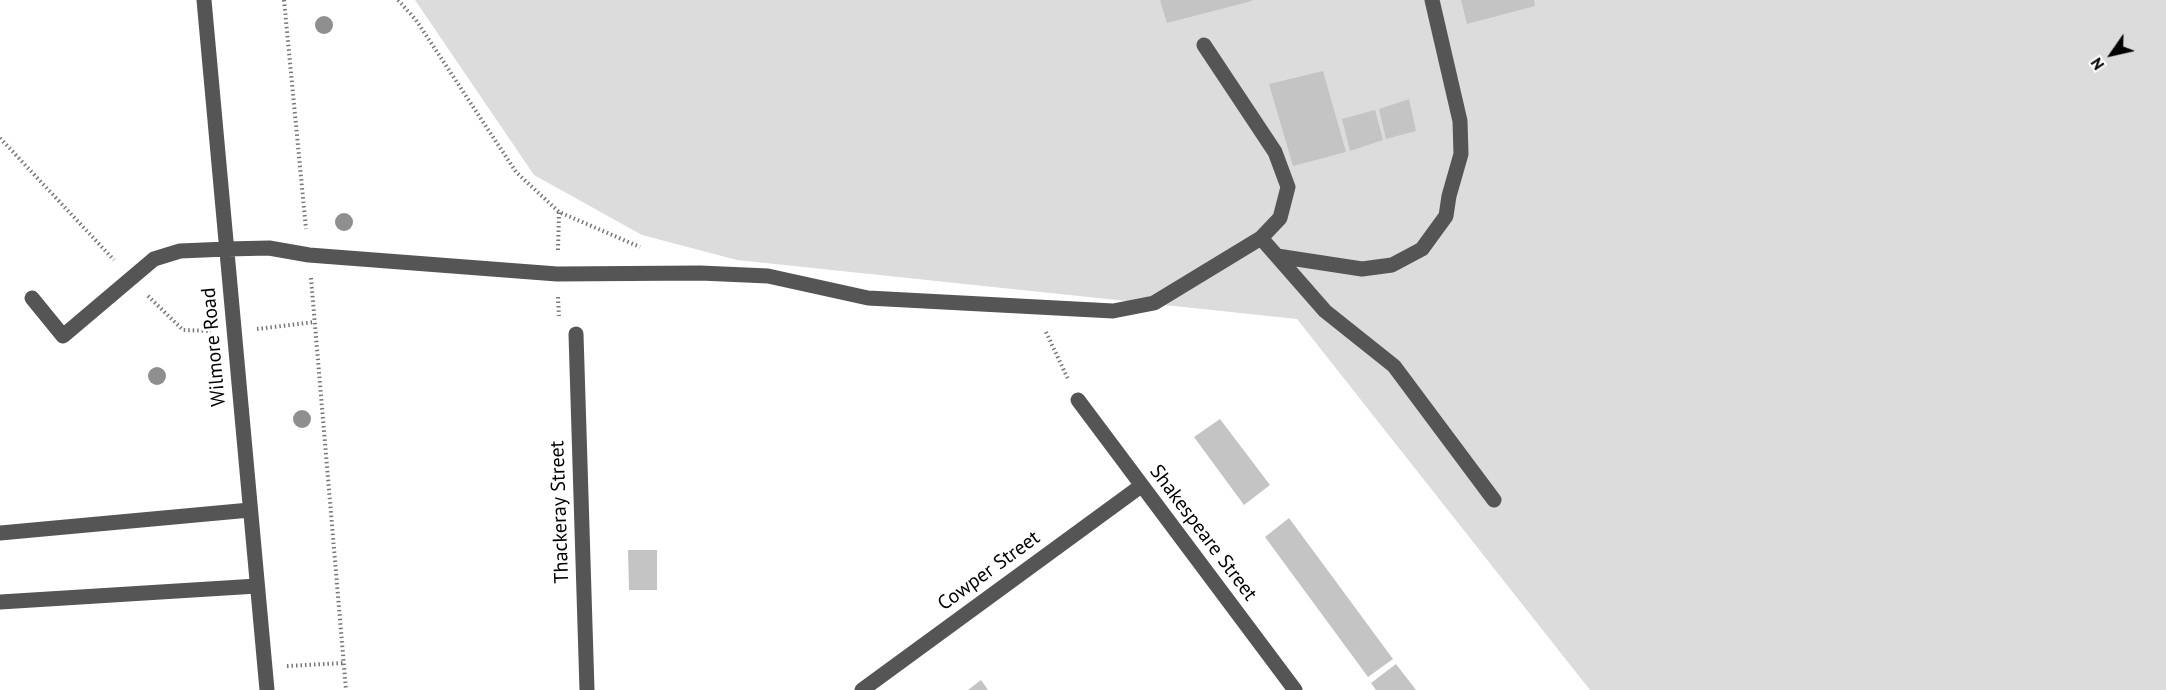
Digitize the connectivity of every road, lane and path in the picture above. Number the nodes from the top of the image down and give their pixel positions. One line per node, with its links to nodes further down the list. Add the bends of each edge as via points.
1 (204, 0): 8 (street, Wilmore Road)
2 (284, 0): 10 (path)
3 (398, 0): 9 (path, via 416,20 516,172 559,212)
4 (1432, 0): 11 (street, via 1460,122 1461,154 1446,216 1422,249 1392,265 1362,269)
5 (1204, 45): 7 (street, via 1275,152 1288,187 1280,218)
6 (0, 138): 12 (path)
7 (1261, 238): 11 (street); 14 (street, via 1154,303 1113,310)
8 (227, 249): 10 (street, via 269,248); 12 (street, via 180,251 154,259); 20 (street, Wilmore Road)
9 (645, 249)
10 (309, 255): 14 (street, via 557,274 768,276 868,298); 25 (path)
11 (1277, 256): 19 (street, via 1325,311 1394,366)
12 (131, 279): 13 (street, via 63,336); 15 (path)
13 (32, 298)
14 (1034, 306): 17 (path)
15 (183, 330)
16 (576, 334): 26 (street, Thackeray Street)
17 (1078, 400): 18 (street, Shakespeare Street)
18 (1141, 486): 27 (street, Cowper Street); 28 (street, Shakespeare Street)
19 (1494, 500)
20 (250, 510): 21 (street); 22 (street, Wilmore Road)
21 (0, 533)
22 (257, 586): 23 (street); 24 (street, Wilmore Road)
23 (0, 602)
24 (267, 690)
25 (346, 690)
26 (587, 690)
27 (862, 690)
28 (1295, 690)

